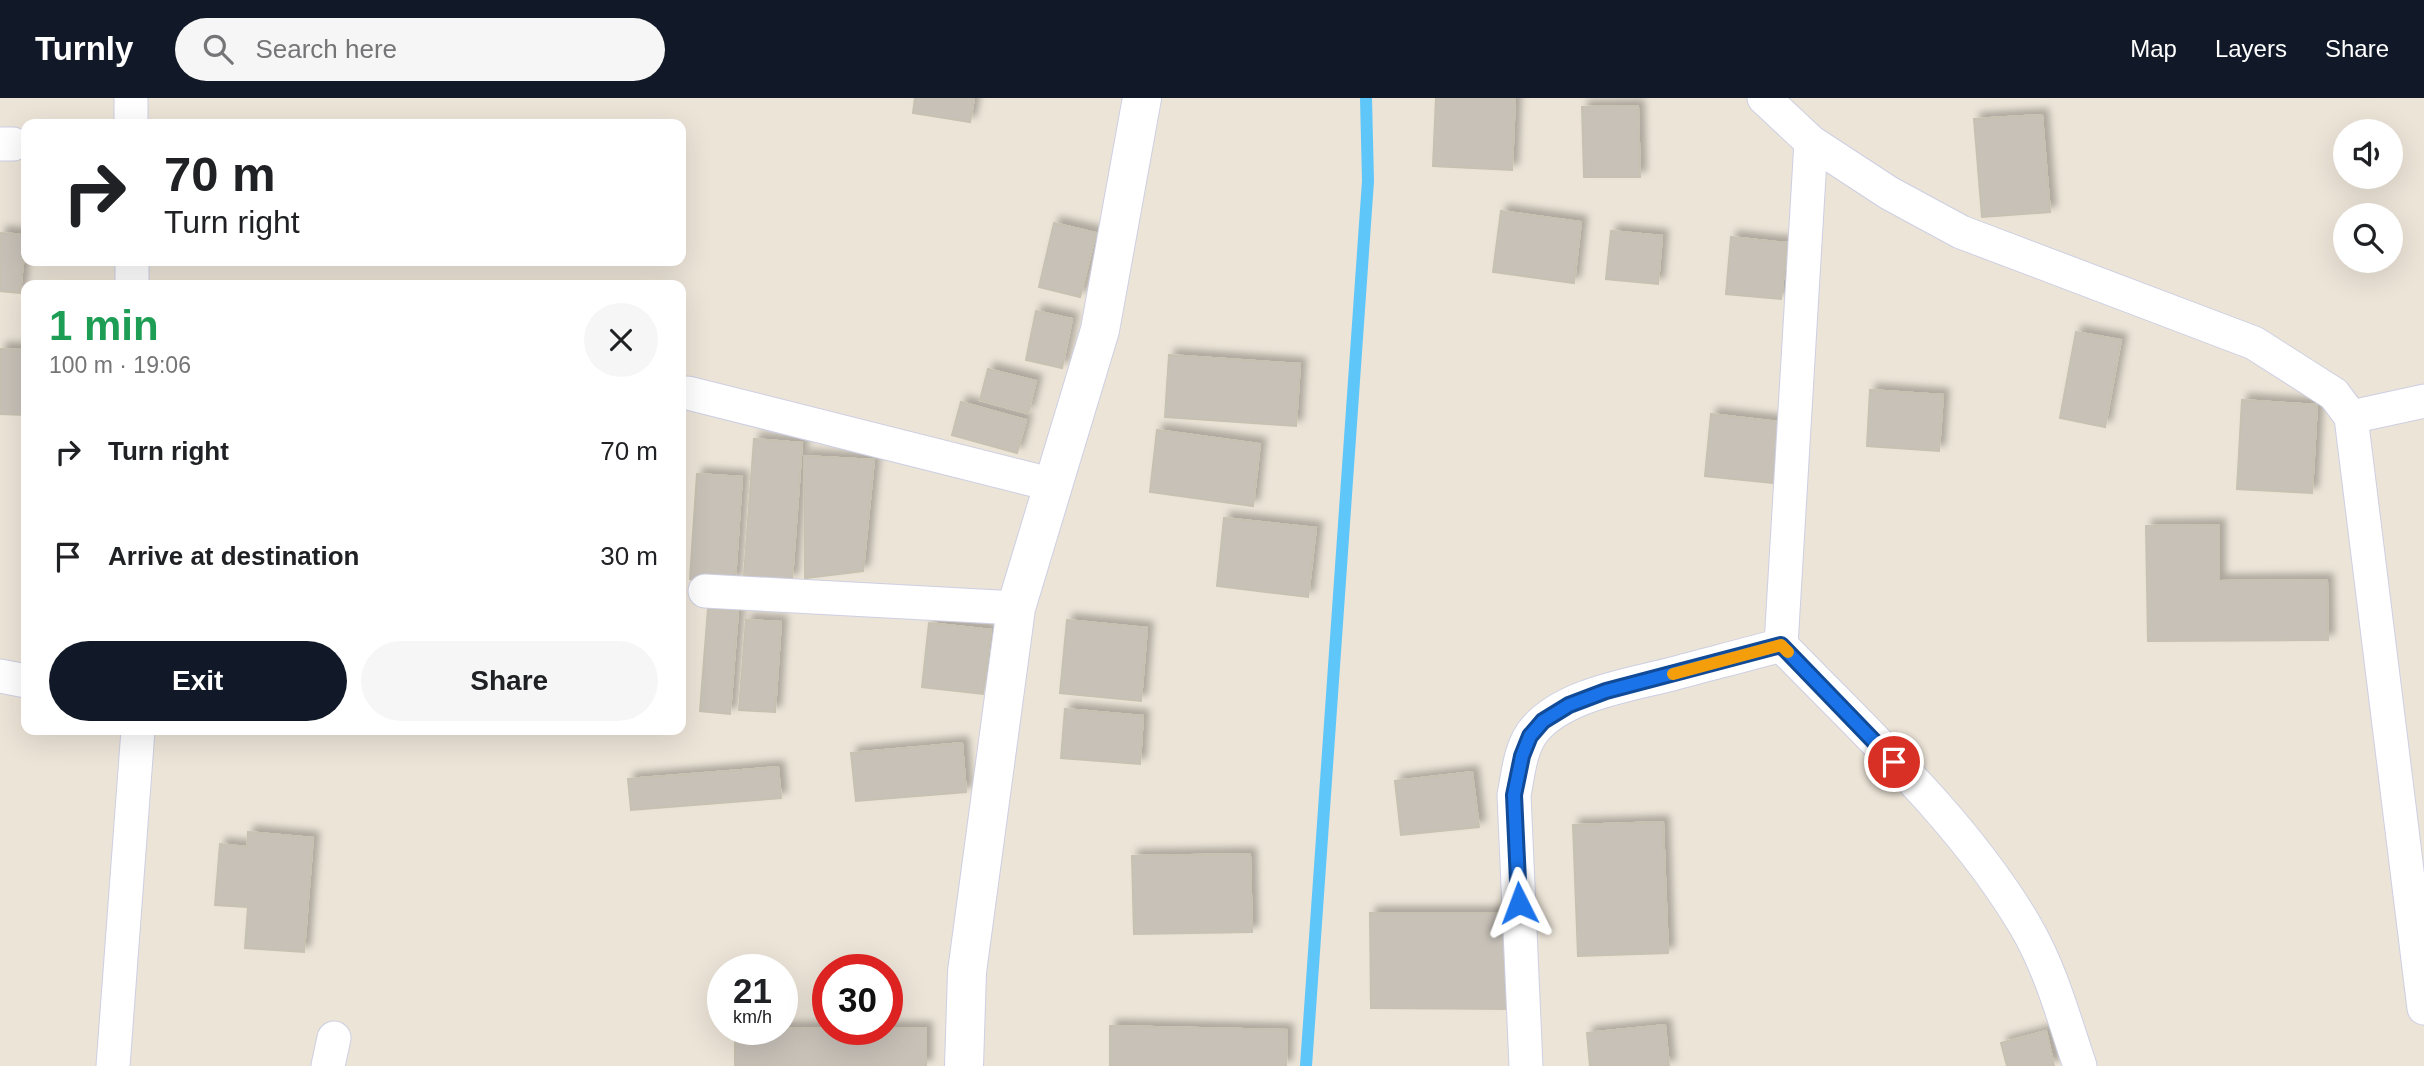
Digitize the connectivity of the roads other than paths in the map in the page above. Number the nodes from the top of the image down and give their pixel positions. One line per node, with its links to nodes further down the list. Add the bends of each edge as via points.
1 (131, 98): 4 (street)
2 (1142, 98): 9 (street, via 1100,330)
3 (1764, 98): 5 (street)
4 (131, 119)
5 (1811, 142): 8 (street, via 1889,194 1961,232 2254,343 2334,394); 12 (street)
6 (688, 393): 9 (street)
7 (2424, 401): 8 (street)
8 (2351, 417): 16 (street)
9 (1054, 485): 11 (street)
10 (705, 591): 11 (street)
11 (1016, 608): 18 (street, via 967,972)
12 (1781, 645): 19 (street, via 1606,691 1569,705 1543,721 1530,736 1514,795); 20 (street, via 1951,821 1995,880 2027,928)
13 (0, 676): 14 (street)
14 (21, 680)
15 (138, 735): 17 (street)
16 (2424, 1008)
17 (113, 1066)
18 (964, 1066)
19 (1526, 1066)
20 (2080, 1066)

